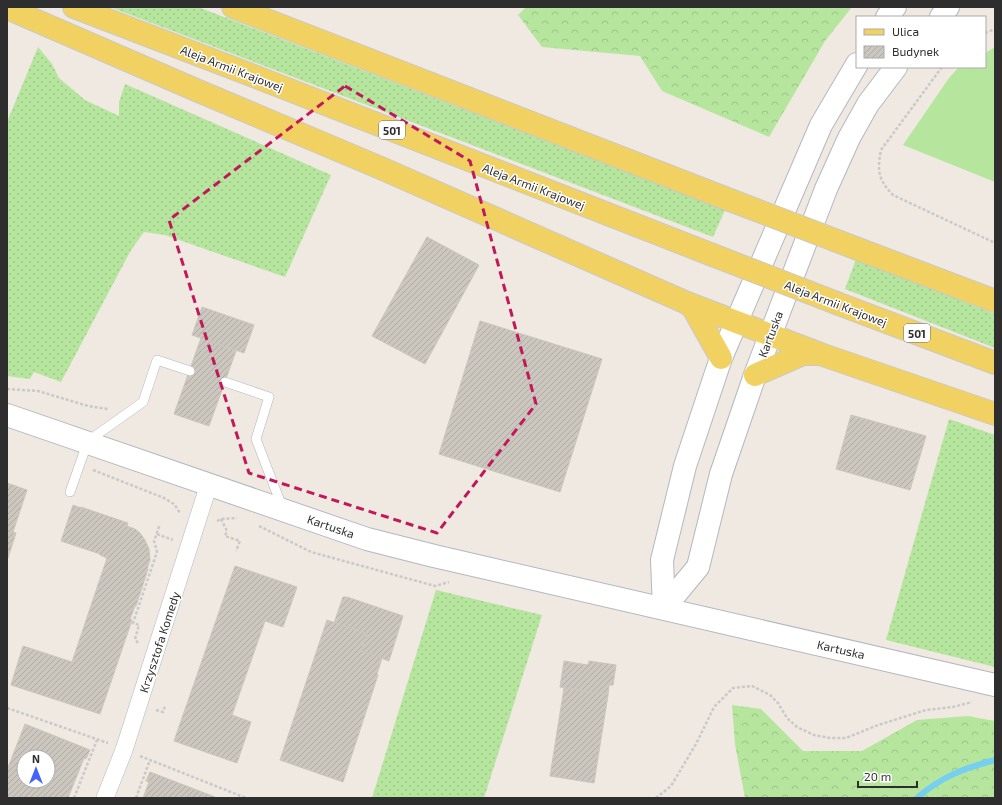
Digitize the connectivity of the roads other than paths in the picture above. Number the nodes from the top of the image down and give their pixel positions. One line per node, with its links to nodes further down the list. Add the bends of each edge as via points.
1 (74, 7): 16 (main road, Aleja Armii Krajowej / 501, bridge)
2 (233, 7): 10 (main road, bridge)
3 (895, 7): 6 (street)
4 (948, 7): 7 (street)
5 (7, 8): 11 (main road)
6 (888, 16)
7 (941, 16)
8 (856, 66): 12 (street, via 821,125)
9 (895, 68): 13 (street, Kartuska, via 868,104 849,138 826,189)
10 (995, 301)
11 (687, 302): 12 (main road); 15 (main road, via 693,308)
12 (736, 321): 13 (main road); 15 (street)
13 (770, 334): 14 (main road); 18 (street, Kartuska)
14 (823, 354): 18 (main road, via 803,354); 20 (main road)
15 (721, 358): 26 (street, via 685,466 662,560)
16 (995, 363)
17 (190, 371): 22 (lane, via 157,360 143,402)
18 (755, 375): 26 (street, Kartuska, via 721,474 698,567)
19 (225, 382): 25 (lane, via 269,397 256,439)
20 (995, 414)
21 (7, 415): 22 (street, Kartuska)
22 (88, 442): 23 (street, Kartuska); 24 (lane)
23 (209, 484): 25 (street, Kartuska); 28 (street, Krzysztofa Komedy, via 126,742)
24 (70, 492)
25 (283, 510): 26 (street, Kartuska, via 367,539)
26 (664, 608): 27 (street, Kartuska)
27 (995, 685)
28 (105, 798)

